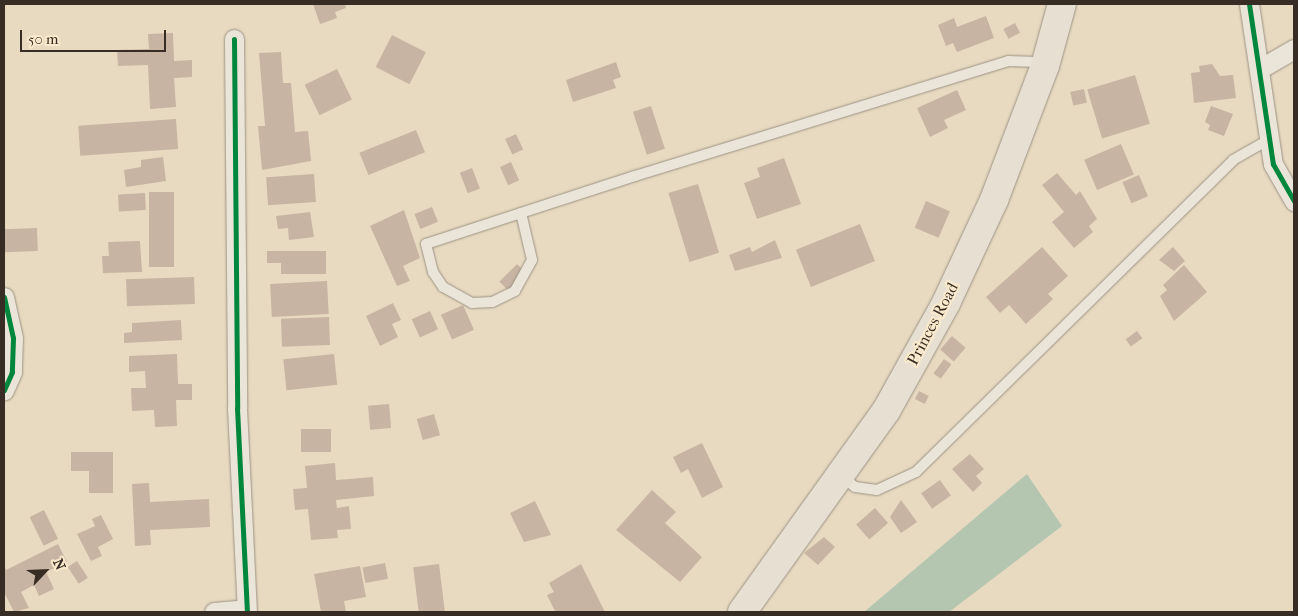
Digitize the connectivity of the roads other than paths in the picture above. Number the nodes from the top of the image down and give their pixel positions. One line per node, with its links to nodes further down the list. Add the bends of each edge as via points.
1 (1062, 4): 5 (main road, Princes Road)
2 (1248, 4): 6 (street)
3 (234, 39): 13 (street, via 237,408)
4 (1294, 49): 6 (street)
5 (1046, 62): 9 (lane, via 1008,61); 12 (main road, Princes Road, via 994,200 946,303 886,411)
6 (1261, 68): 7 (street)
7 (1270, 139): 8 (street, via 1273,164); 12 (lane, via 1226,167 916,472 877,490 855,487)
8 (1294, 201)
9 (522, 213): 9 (lane, via 532,260 515,291 492,302 472,303 443,287 433,272 426,244)
10 (4, 298): 11 (street, via 13,338 12,372)
11 (4, 390)
12 (841, 476): 15 (main road, Princes Road)
13 (247, 611): 14 (street)
14 (214, 612)
15 (742, 612)

